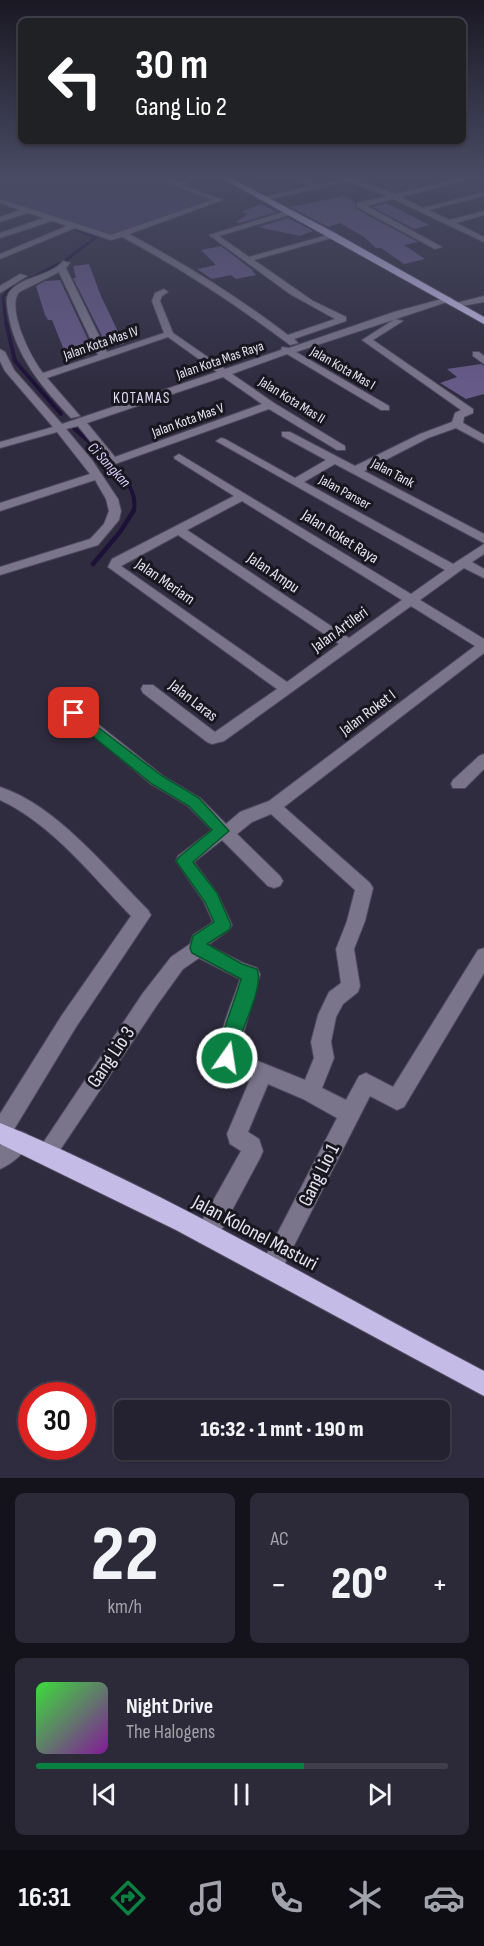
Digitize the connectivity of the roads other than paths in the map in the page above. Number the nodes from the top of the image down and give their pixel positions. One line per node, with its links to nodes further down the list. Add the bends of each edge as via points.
1 (26, 246): 6 (street)
2 (146, 246): 17 (street, Jalan Kota Mas I, via 249,310)
3 (230, 246): 7 (street)
4 (295, 246): 7 (street)
5 (351, 246): 11 (main road)
6 (0, 257)
7 (250, 259): 17 (street, via 299,297 343,319)
8 (60, 264): 9 (street); 19 (street, via 100,351); 21 (street, via 12,293 16,334 25,356)
9 (0, 290)
10 (164, 292): 16 (street, via 156,301)
11 (440, 296): 13 (main road); 14 (street, Jalan Kota Mas Raya)
12 (484, 299): 13 (street)
13 (453, 302): 14 (street, Jalan Kota Mas Raya); 15 (main road); 25 (street, via 412,314 367,340 469,411 459,415)
14 (394, 313): 17 (street, Jalan Kota Mas Raya)
15 (484, 321)
16 (169, 334): 19 (street, Jalan Kota Mas IV); 20 (street, Jalan Kota Mas II)
17 (287, 345): 20 (street, Jalan Kota Mas Raya); 23 (street, Jalan Kota Mas I)
18 (0, 351): 26 (street, via 10,371)
19 (106, 356): 21 (street, Jalan Kota Mas IV)
20 (219, 371): 22 (street, Jalan Kota Mas II); 24 (street, Jalan Kota Mas Raya)
21 (41, 377): 24 (street)
22 (270, 405): 24 (street, Jalan Kota Mas V, via 115,461); 32 (street, Jalan Kota Mas II)
23 (385, 408)
24 (78, 419): 26 (street, Jalan Kota Mas Raya)
25 (457, 424): 29 (street); 35 (street)
26 (56, 425): 28 (street, Jalan Kota Mas Raya); 31 (street, Jalan Kota Mas Raya); 36 (street)
27 (286, 434): 34 (street, Jalan Tank)
28 (0, 437)
29 (484, 440)
30 (221, 441): 37 (street, Jalan Panser)
31 (0, 445)
32 (341, 448)
33 (179, 457): 38 (street, Jalan Roket Raya)
34 (334, 460): 35 (street, Jalan Tank); 37 (street)
35 (357, 470): 41 (street, Jalan Tank)
36 (97, 476): 39 (street); 44 (street, via 113,500 115,511 104,533 94,542)
37 (296, 482): 43 (street, Jalan Panser)
38 (241, 497): 40 (street, Jalan Meriam); 46 (street, Jalan Roket Raya)
39 (0, 507)
40 (178, 529): 47 (street, Jalan Ampu); 50 (street, Jalan Meriam, via 116,562 114,567)
41 (484, 539)
42 (484, 548): 43 (street, Jalan Artileri)
43 (459, 566): 45 (street, Jalan Panser); 46 (street, Jalan Artileri)
44 (0, 571)
45 (484, 574)
46 (411, 601): 47 (street, Jalan Artileri); 48 (street, Jalan Roket Raya)
47 (350, 645): 50 (street, Jalan Artileri)
48 (484, 645): 56 (street, Jalan Roket I)
49 (148, 689): 52 (street, Jalan Laras)
50 (287, 689): 52 (street, Jalan Artileri)
51 (74, 713): 57 (street, via 157,780 194,802)
52 (216, 738)
53 (484, 760): 54 (street)
54 (459, 784)
55 (0, 793): 64 (street, via 13,797 49,825 142,915 69,1022)
56 (273, 806): 57 (street, Jalan Roket I); 62 (street, via 363,888 345,949 351,986 336,998 327,1015 321,1042 324,1058)
57 (223, 832): 58 (street); 59 (street, Gang Lio 3, via 184,861 211,898 223,925 199,941)
58 (274, 881)
59 (198, 948): 61 (street, via 251,974 227,1058); 65 (street, Gang Lio 3, via 177,963 150,999)
60 (484, 956): 63 (street, Gang Lio 1, via 397,1100 366,1083)
61 (263, 1072): 62 (street); 67 (street, via 237,1134 253,1151)
62 (310, 1092): 63 (street)
63 (351, 1114): 68 (street, Gang Lio 1)
64 (7, 1135): 65 (main road, Jalan Kolonel Masturi); 66 (street)
65 (46, 1152): 67 (main road, Jalan Kolonel Masturi)
66 (0, 1159)
67 (207, 1234): 68 (main road, Jalan Kolonel Masturi)
68 (271, 1267): 69 (main road, Jalan Kolonel Masturi)
69 (484, 1384)

